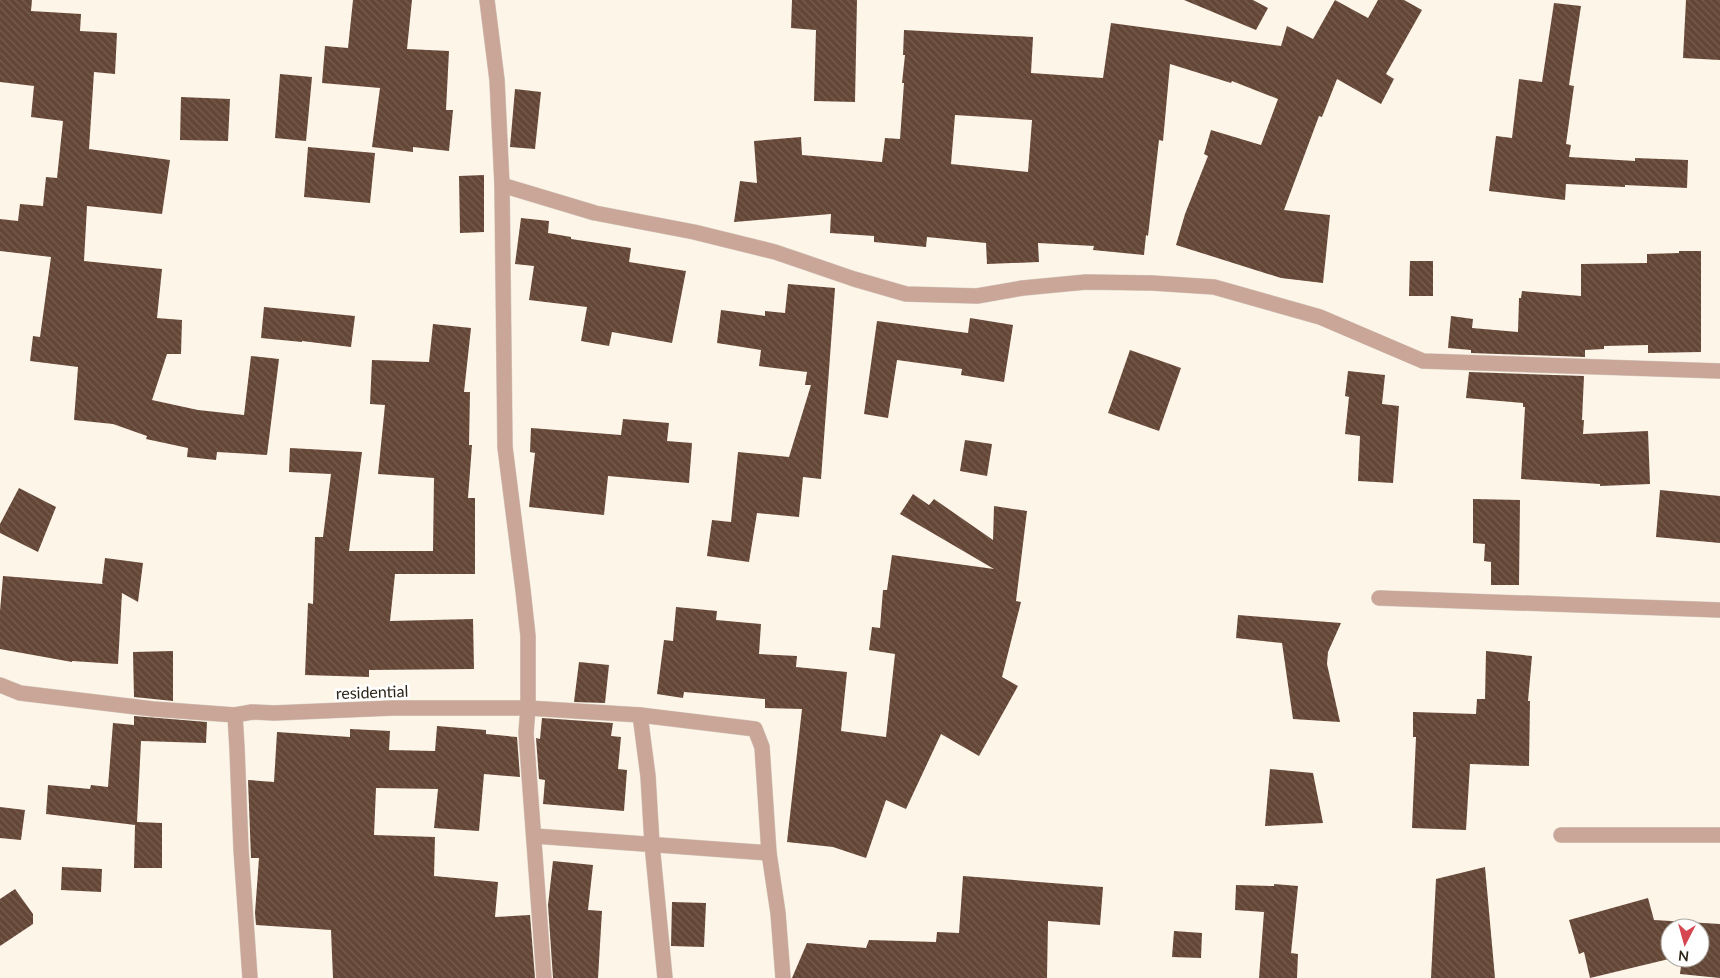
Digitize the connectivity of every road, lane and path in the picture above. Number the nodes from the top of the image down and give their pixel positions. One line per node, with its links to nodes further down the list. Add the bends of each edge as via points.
1 (487, 0): 2 (street, via 497,80)
2 (502, 185): 3 (street, via 595,213 775,252 906,294 977,296 1086,282 1214,287 1320,317 1423,361); 7 (street, via 505,447 526,618)
3 (1720, 371)
4 (1379, 598): 5 (street)
5 (1720, 610)
6 (0, 685): 8 (street, residential, via 20,693)
7 (528, 708): 8 (street, residential, via 393,708); 9 (street, residential); 12 (street, via 526,733)
8 (234, 715): 15 (street)
9 (640, 715): 13 (street); 14 (street, residential, via 755,729 762,746)
10 (1562, 834): 11 (street)
11 (1720, 835)
12 (534, 836): 13 (street); 16 (street)
13 (652, 844): 14 (street); 17 (street)
14 (769, 853): 18 (street)
15 (250, 978)
16 (544, 978)
17 (666, 978)
18 (783, 978)

